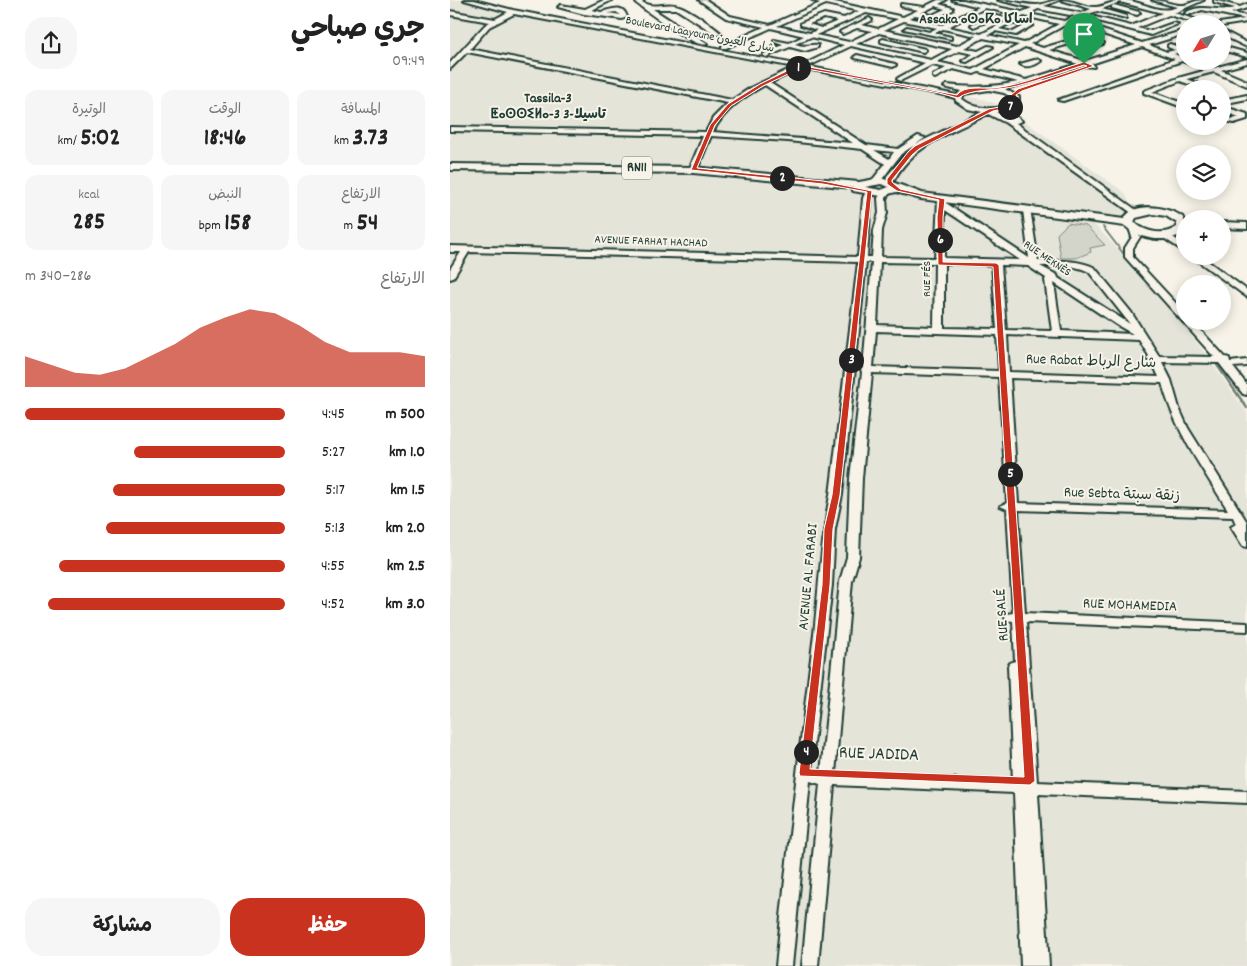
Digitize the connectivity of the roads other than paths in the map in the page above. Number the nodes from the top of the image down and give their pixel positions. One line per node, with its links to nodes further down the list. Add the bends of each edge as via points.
1 (467, 0): 20 (street, Boulevard Laayoune شارع العيون)
2 (499, 0): 21 (street)
3 (609, 0): 43 (street)
4 (640, 0): 35 (street, via 638,2)
5 (702, 0): 56 (street)
6 (815, 0): 22 (street)
7 (943, 0): 26 (street)
8 (955, 0): 32 (street)
9 (1002, 0): 27 (street); 32 (street)
10 (1032, 0): 27 (street)
11 (1057, 0): 34 (street)
12 (1064, 0): 28 (street)
13 (1086, 0): 28 (street)
14 (1119, 0): 29 (street); 31 (street)
15 (1150, 0): 29 (street)
16 (1155, 0): 38 (street)
17 (1179, 0): 23 (street)
18 (1229, 0): 39 (street)
19 (911, 1): 30 (street)
20 (482, 2): 21 (street, Boulevard Laayoune شارع العيون); 46 (street, Boulevard Laayoune شارع العيون)
21 (490, 2): 61 (street, Boulevard Laayoune شارع العيون)
22 (826, 2): 42 (street); 80 (street)
23 (1197, 2): 25 (street); 38 (street)
24 (631, 3): 95 (street, via 674,32)
25 (1211, 3): 39 (street); 39 (street); 55 (street); 63 (street)
26 (933, 4): 40 (street); 47 (street, via 951,8)
27 (1021, 4): 34 (street)
28 (1076, 4): 41 (street); 44 (street)
29 (1137, 4): 37 (street)
30 (902, 5): 36 (street); 40 (street)
31 (1107, 5): 41 (street); 48 (street)
32 (987, 6): 52 (street); 57 (street)
33 (561, 7): 43 (street)
34 (1036, 7): 44 (street); 52 (street)
35 (647, 8): 68 (street, via 674,6); 77 (street)
36 (895, 8)
37 (1150, 8): 48 (street); 49 (street)
38 (1183, 8): 49 (street)
39 (1240, 8): 63 (street)
40 (925, 9): 51 (street)
41 (1095, 9): 53 (street); 58 (street)
42 (864, 10): 62 (street); 65 (street)
43 (586, 11): 50 (street); 61 (street)
44 (1058, 11): 53 (street)
45 (450, 12): 67 (street)
46 (513, 12): 67 (street); 140 (street, Boulevard Laayoune شارع العيون)
47 (943, 13): 51 (street, via 931,17); 57 (street)
48 (1137, 13): 58 (street)
49 (1170, 13): 54 (street); 60 (street)
50 (601, 14)
51 (915, 14): 62 (street)
52 (1024, 14): 70 (street); 71 (street)
53 (1080, 15): 71 (street); 72 (street)
54 (1178, 15)
55 (1184, 15)
56 (728, 17): 59 (street); 80 (street)
57 (962, 17): 69 (street); 81 (street)
58 (1124, 17): 72 (street)
59 (719, 18)
60 (1156, 18): 76 (street); 82 (street)
61 (569, 19): 95 (street, Boulevard Laayoune شارع العيون)
62 (905, 19): 81 (street); 87 (street)
63 (1247, 19): 74 (street)
64 (710, 20): 68 (street)
65 (845, 20): 84 (street); 84 (street, via 824,16 803,24)
66 (869, 20): 79 (street)
67 (495, 21): 120 (street, via 486,26)
68 (701, 21): 73 (street); 89 (street)
69 (982, 21): 70 (street, via 992,17); 78 (street)
70 (1012, 21): 85 (street); 85 (street, via 1030,25 1014,34)
71 (1065, 22): 88 (street); 107 (street)
72 (1110, 22): 82 (street)
73 (692, 23)
74 (1231, 23)
75 (683, 24): 77 (street)
76 (1176, 24): 82 (street, via 1152,33)
77 (674, 25): 104 (street)
78 (974, 25)
79 (856, 26): 86 (street); 87 (street)
80 (771, 27): 91 (street); 114 (street)
81 (940, 27): 90 (street); 93 (street)
82 (1132, 28): 94 (street)
83 (907, 29): 90 (street)
84 (823, 30): 91 (street)
85 (994, 30): 93 (street)
86 (843, 32)
87 (879, 32): 105 (street); 117 (street)
88 (1103, 32): 94 (street); 101 (street)
89 (719, 34)
90 (929, 34): 97 (street)
91 (811, 35): 105 (street); 106 (street)
92 (1176, 35): 111 (street)
93 (984, 36): 107 (street); 117 (street)
94 (1116, 36): 111 (street)
95 (669, 37): 104 (street, Boulevard Laayoune شارع العيون)
96 (1231, 37): 103 (street)
97 (949, 38)
98 (1176, 39): 111 (street)
99 (776, 41): 106 (street)
100 (883, 41): 110 (street)
101 (1072, 41): 116 (street); 118 (street)
102 (1101, 43): 116 (street)
103 (1244, 43): 108 (street)
104 (704, 44): 114 (street, Boulevard Laayoune شارع العيون)
105 (851, 44): 124 (street); 136 (street)
106 (789, 45): 109 (street, via 805,50); 127 (street)
107 (1026, 45): 118 (street); 146 (street, via 1020,62)
108 (1231, 45)
109 (816, 46)
110 (904, 46): 121 (street); 124 (street)
111 (1145, 46): 126 (street); 138 (street); 141 (street)
112 (1170, 46): 113 (street)
113 (1176, 46)
114 (724, 47): 127 (street, Boulevard Laayoune شارع العيون)
115 (990, 47): 125 (street)
116 (1090, 47): 122 (street)
117 (958, 49): 125 (street); 134 (street)
118 (1045, 49): 138 (street)
119 (1176, 49): 126 (street)
120 (465, 50): 143 (street); 166 (street)
121 (923, 50)
122 (1080, 50)
123 (1231, 50): 128 (street)
124 (891, 53): 132 (street); 134 (street)
125 (979, 53): 133 (street)
126 (1167, 54): 130 (street)
127 (766, 55): 136 (street, Boulevard Laayoune شارع العيون)
128 (1247, 55)
129 (857, 57): 132 (street)
130 (1176, 57)
131 (1231, 58): 135 (street)
132 (877, 61): 139 (street)
133 (965, 61)
134 (932, 62): 144 (street); 148 (street)
135 (1245, 62): 142 (street)
136 (810, 63): 148 (street, Boulevard Laayoune شارع العيون)
137 (1176, 63): 164 (street)
138 (1084, 64): 141 (street); 151 (street)
139 (893, 65)
140 (801, 66): 152 (street); 161 (street, Boulevard Laayoune شارع العيون)
141 (1092, 66): 158 (street)
142 (1231, 66)
143 (450, 67)
144 (952, 67): 146 (street); 147 (street)
145 (1212, 70): 149 (street); 154 (street)
146 (976, 71): 151 (street); 153 (street)
147 (935, 76)
148 (900, 79): 157 (street, Boulevard Laayoune شارع العيون)
149 (1180, 79): 150 (street); 155 (street)
150 (1183, 80)
151 (1026, 82): 156 (street)
152 (766, 83): 166 (street); 178 (street)
153 (958, 83)
154 (1247, 84)
155 (1155, 88): 159 (street); 167 (street, via 1146,92)
156 (995, 89): 157 (street, Boulevard Laayoune شارع العيون); 158 (street)
157 (970, 90): 161 (street)
158 (1014, 95): 171 (street, via 1017,102)
159 (1176, 95)
160 (1231, 96): 163 (street)
161 (958, 97): 169 (street)
162 (1247, 97): 163 (street)
163 (1238, 98): 165 (street)
164 (1061, 100)
165 (1231, 100)
166 (734, 102): 177 (street, via 717,118)
167 (1176, 103)
168 (1231, 103): 170 (street)
169 (968, 107): 172 (street); 179 (street, via 970,112 964,117)
170 (1247, 107)
171 (1007, 108): 172 (street); 188 (street, via 1012,117)
172 (989, 110): 184 (street, via 914,150 890,178); 188 (street, via 1009,121)
173 (1231, 111): 174 (street)
174 (1247, 116): 175 (street)
175 (1231, 120)
176 (450, 129): 177 (street)
177 (709, 133): 178 (street); 182 (street)
178 (859, 145): 179 (street); 180 (street)
179 (900, 151): 180 (street)
180 (889, 163): 183 (street)
181 (450, 167): 182 (main road, RN11)
182 (693, 170): 183 (main road, RN11)
183 (870, 187): 184 (main road, RN11); 195 (street, AVENUE AL FARABI)
184 (890, 189): 185 (main road, RN11); 196 (street, via 882,198)
185 (942, 201): 186 (main road, RN11); 197 (street, RUE FÉS); 199 (street, RUE MEKNÈS)
186 (1027, 210): 188 (main road, RN11); 199 (street)
187 (1176, 217): 188 (main road, RN11, via 1167,214)
188 (1136, 219): 192 (main road, RN11); 210 (street, via 1136,237 1129,248 1130,257)
189 (1231, 225): 190 (main road)
190 (1247, 226)
191 (1176, 229): 192 (main road, RN11)
192 (1153, 234): 207 (street, via 1143,239 1137,258)
193 (450, 249): 194 (street, AVENUE FARHAT HACHAD)
194 (467, 249): 195 (street, AVENUE FARHAT HACHAD); 203 (street)
195 (859, 261): 196 (street, AVENUE FARHAT HACHAD); 233 (street, AVENUE AL FARABI)
196 (876, 261): 197 (street, AVENUE FARHAT HACHAD); 211 (street)
197 (940, 262): 198 (street, AVENUE FARHAT HACHAD); 212 (street, RUE FÉS)
198 (994, 264): 199 (street, AVENUE FARHAT HACHAD); 215 (street, RUE SALÉ)
199 (1034, 265): 202 (street, AVENUE FARHAT HACHAD); 204 (street, RUE MEKNÈS)
200 (1207, 265): 206 (street)
201 (1218, 265): 205 (street)
202 (1073, 266): 208 (street, via 1090,272); 216 (street, via 1092,270 1128,314)
203 (450, 276)
204 (1053, 277): 209 (street, RUE MEKNÈS); 217 (street, via 1049,280)
205 (1247, 286)
206 (1247, 294)
207 (1176, 301)
208 (1115, 304): 209 (street); 216 (street)
209 (1099, 308): 216 (street, RUE MEKNÈS)
210 (1176, 309)
211 (872, 328): 212 (street); 221 (street)
212 (939, 330): 215 (street)
213 (1196, 330): 219 (street)
214 (1202, 330): 219 (street)
215 (999, 332): 217 (street); 222 (street, RUE SALÉ)
216 (1136, 332): 217 (street); 218 (street)
217 (1057, 334)
218 (1152, 357): 219 (street); 223 (street)
219 (1227, 361): 220 (street); 224 (street); 225 (street)
220 (1247, 363)
221 (866, 370): 222 (street, Rue Rabat شارع الرباط); 234 (street, via 853,557 846,581)
222 (1001, 374): 223 (street, Rue Rabat شارع الرباط); 226 (street, RUE SALÉ)
223 (1163, 380): 227 (street, via 1175,424)
224 (1247, 383)
225 (1247, 392)
226 (1009, 504): 227 (street, Rue Sebta زنقة سبتة); 230 (street, RUE SALÉ)
227 (1231, 512): 228 (street); 229 (street)
228 (1247, 531)
229 (1247, 543)
230 (1015, 620): 231 (street, RUE MOHAMEDIA); 232 (street, RUE MOHAMEDIA); 235 (street, RUE SALÉ)
231 (1247, 627)
232 (1247, 632)
233 (804, 773): 234 (street, RUE JADIDA, via 815,778); 238 (street, AVENUE AL FARABI)
234 (829, 776): 235 (street, RUE JADIDA); 239 (street)
235 (1025, 784): 236 (street, RUE JADIDA); 237 (street, RUE JADIDA); 240 (street, RUE SALÉ); 241 (street, RUE SALÉ)
236 (1247, 792)
237 (1247, 797)
238 (784, 966)
239 (810, 966)
240 (1029, 966)
241 (1041, 966)

